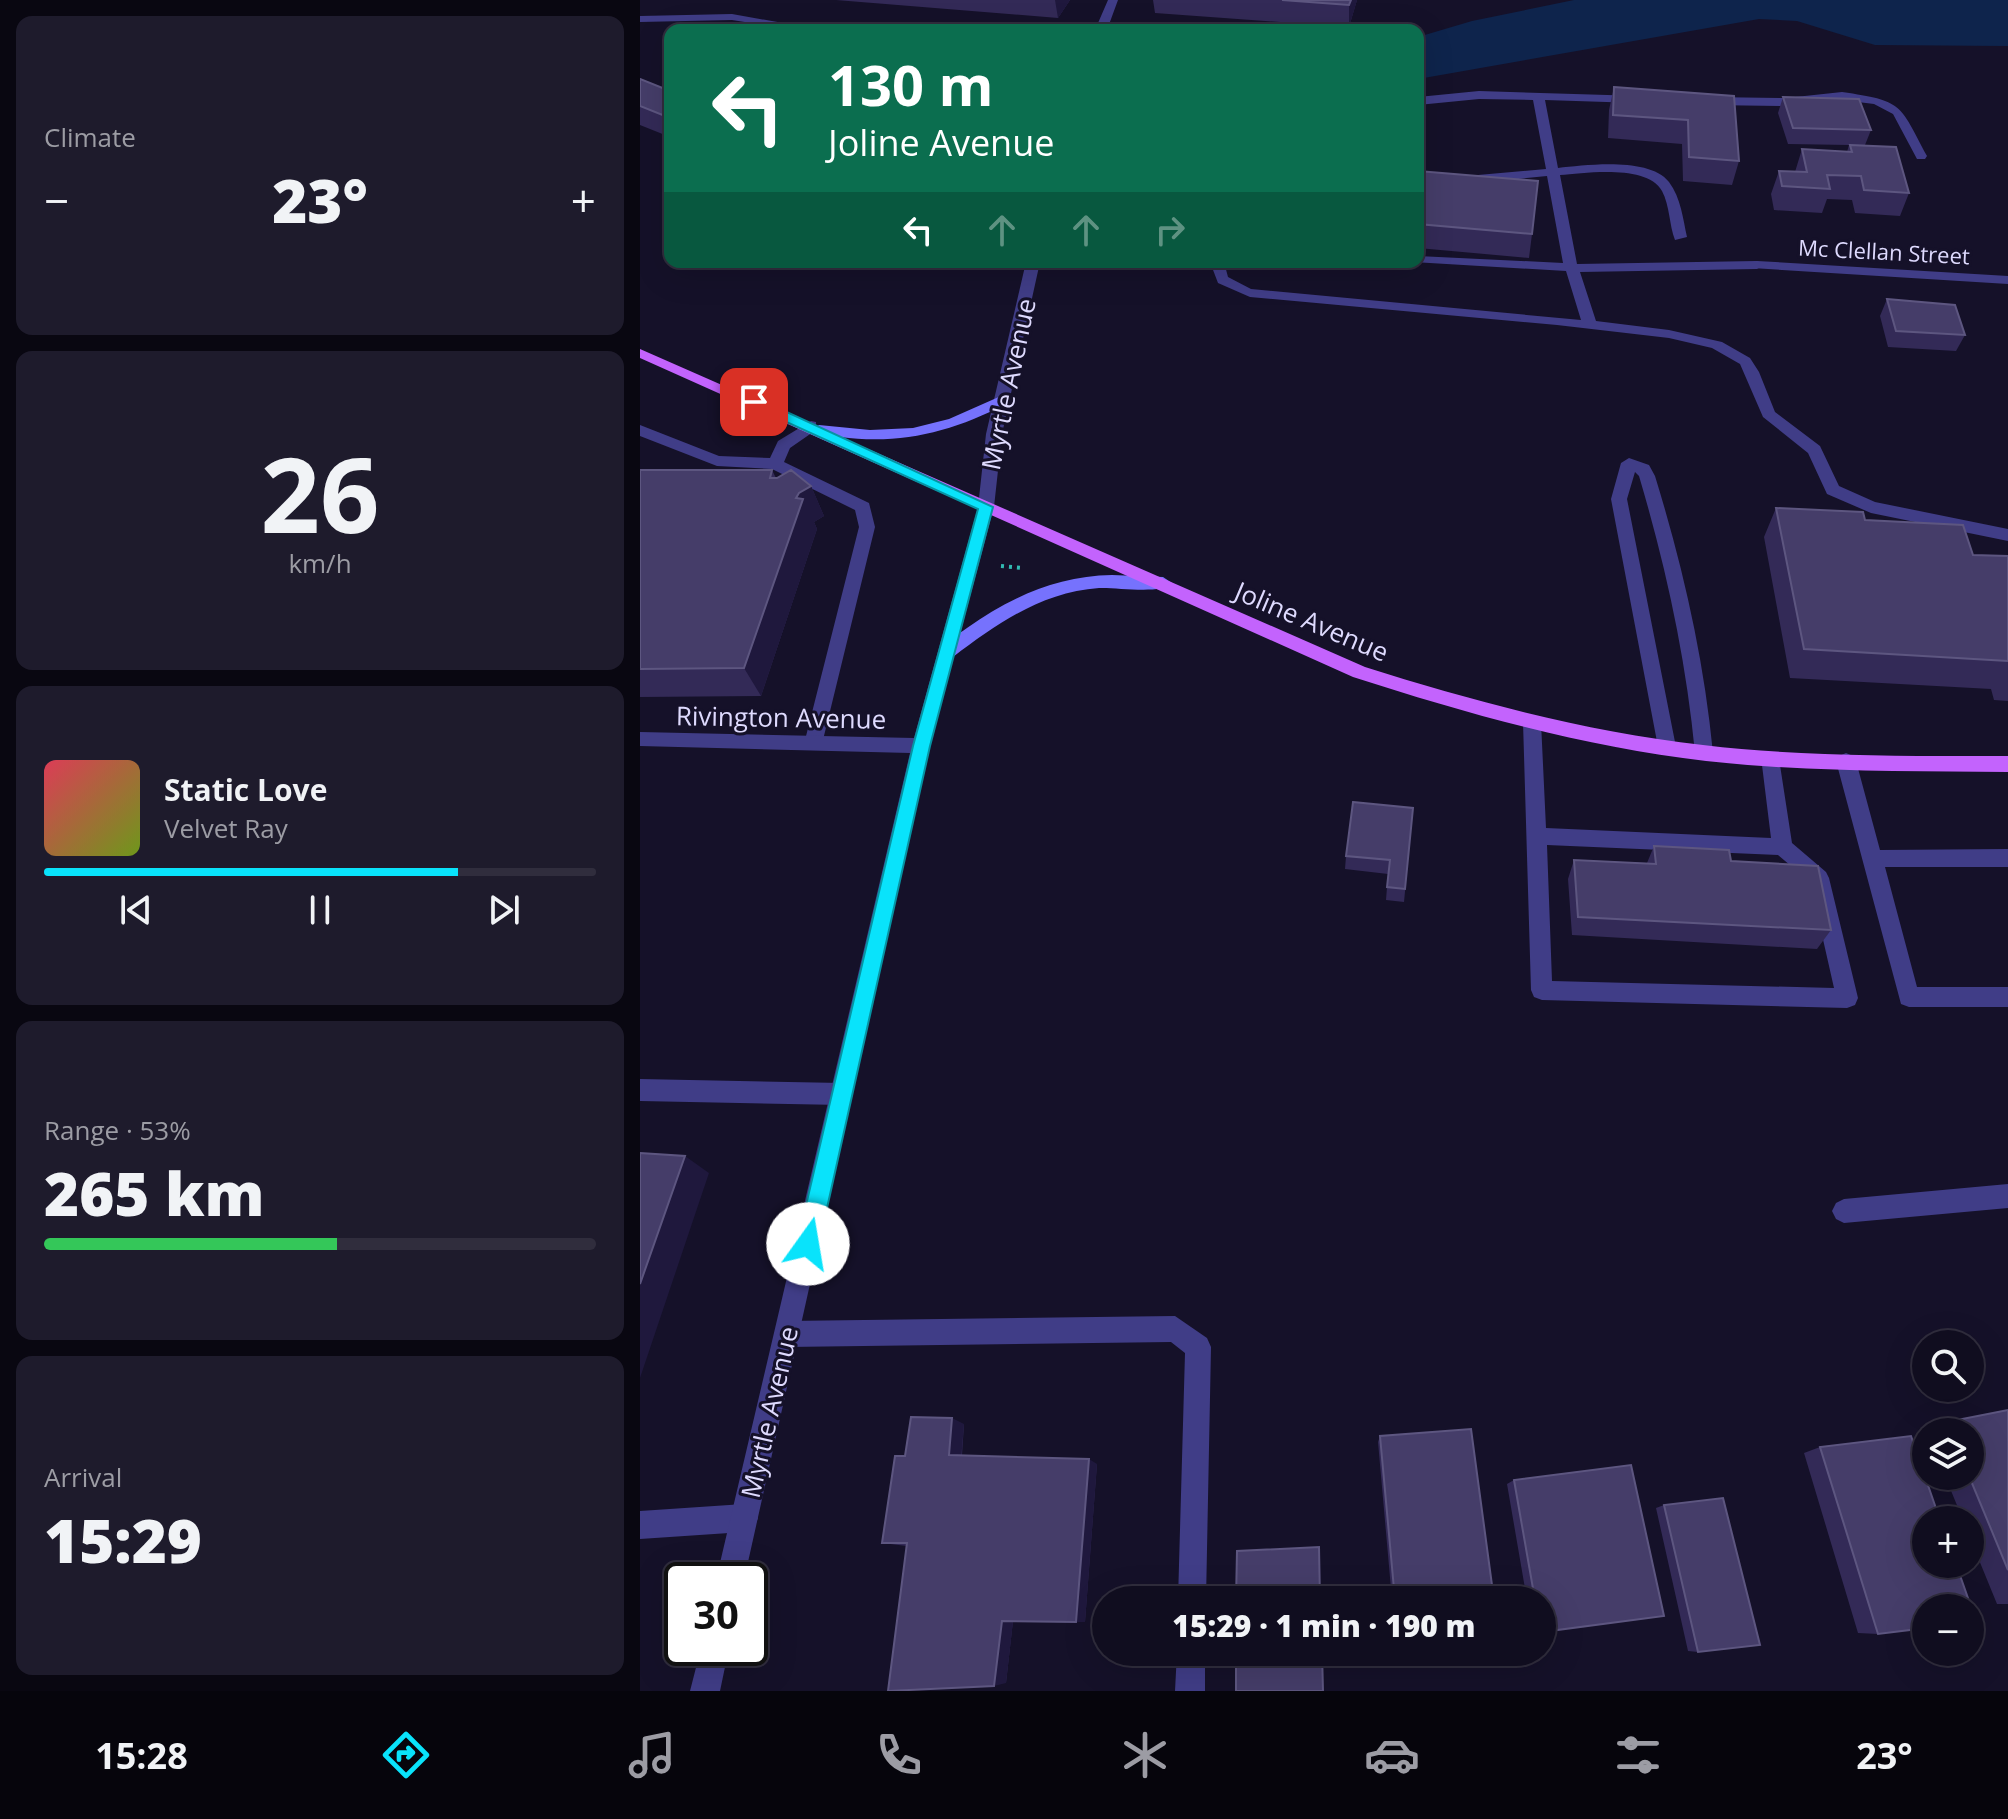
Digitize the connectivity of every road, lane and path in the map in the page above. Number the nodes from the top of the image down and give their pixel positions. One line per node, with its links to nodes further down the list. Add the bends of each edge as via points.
1 (1113, 0): 4 (street)
2 (640, 19): 3 (street, via 732,17)
3 (778, 24)
4 (1103, 24)
5 (1538, 96): 6 (street); 7 (street); 10 (street)
6 (1424, 100)
7 (1650, 100)
8 (1698, 101): 9 (street, via 1862,98 1898,112)
9 (1921, 156)
10 (1553, 173): 11 (street); 12 (street, via 1635,170 1655,175 1668,191); 14 (street)
11 (1462, 178)
12 (1680, 237)
13 (1424, 260): 14 (street, Mc Clellan Street)
14 (1571, 267): 17 (street, Mc Clellan Street, via 1757,265); 18 (street)
15 (1032, 268): 20 (street, Myrtle Avenue)
16 (1217, 268): 18 (street, via 1221,281 1250,293)
17 (2008, 280)
18 (1590, 325): 25 (street, via 1697,340 1735,353 1752,372 1768,414 1814,450 1833,490 1871,507)
19 (640, 353): 21 (main road, Joline Avenue)
20 (1001, 401): 21 (street, via 966,420 896,437); 24 (street, Myrtle Avenue)
21 (815, 428): 23 (street, via 784,445); 24 (main road, Joline Avenue)
22 (640, 430): 23 (street, via 717,461)
23 (775, 464): 32 (street, via 863,507 867,527)
24 (986, 507): 28 (main road, Joline Avenue); 29 (street, Myrtle Avenue)
25 (2008, 535)
26 (1001, 566): 27 (path)
27 (1024, 568)
28 (1163, 583): 29 (street, via 1094,581 1040,593 994,616); 30 (main road, Joline Avenue, via 1359,672)
29 (947, 652): 33 (street, Myrtle Avenue)
30 (1532, 722): 34 (main road, Joline Avenue); 39 (street)
31 (640, 739): 32 (street, Rivington Avenue)
32 (813, 744): 33 (street, Rivington Avenue)
33 (921, 746): 45 (street, Myrtle Avenue)
34 (1667, 747): 35 (main road, Joline Avenue); 35 (street, via 1619,499 1629,463 1647,476 1670,552 1698,693)
35 (1704, 753): 36 (main road, Joline Avenue)
36 (1771, 757): 37 (main road, Joline Avenue); 40 (street)
37 (1846, 761): 38 (main road, Joline Avenue); 42 (street)
38 (2008, 764)
39 (1536, 836): 40 (street); 40 (street, via 1542,990 1847,998 1819,878)
40 (1782, 847)
41 (2008, 858): 42 (street)
42 (1872, 859): 43 (street, via 1909,997)
43 (2008, 997)
44 (640, 1090): 45 (street)
45 (842, 1094): 48 (street, Myrtle Avenue)
46 (2008, 1196): 47 (street)
47 (1844, 1211)
48 (787, 1334): 49 (street, Myrtle Avenue); 52 (street, via 1175,1329 1198,1347)
49 (744, 1518): 50 (street); 51 (street, Myrtle Avenue)
50 (640, 1525)
51 (734, 1562)
52 (1192, 1586)
53 (711, 1666): 55 (street)
54 (1191, 1666): 56 (street)
55 (705, 1691)
56 (1190, 1691)

